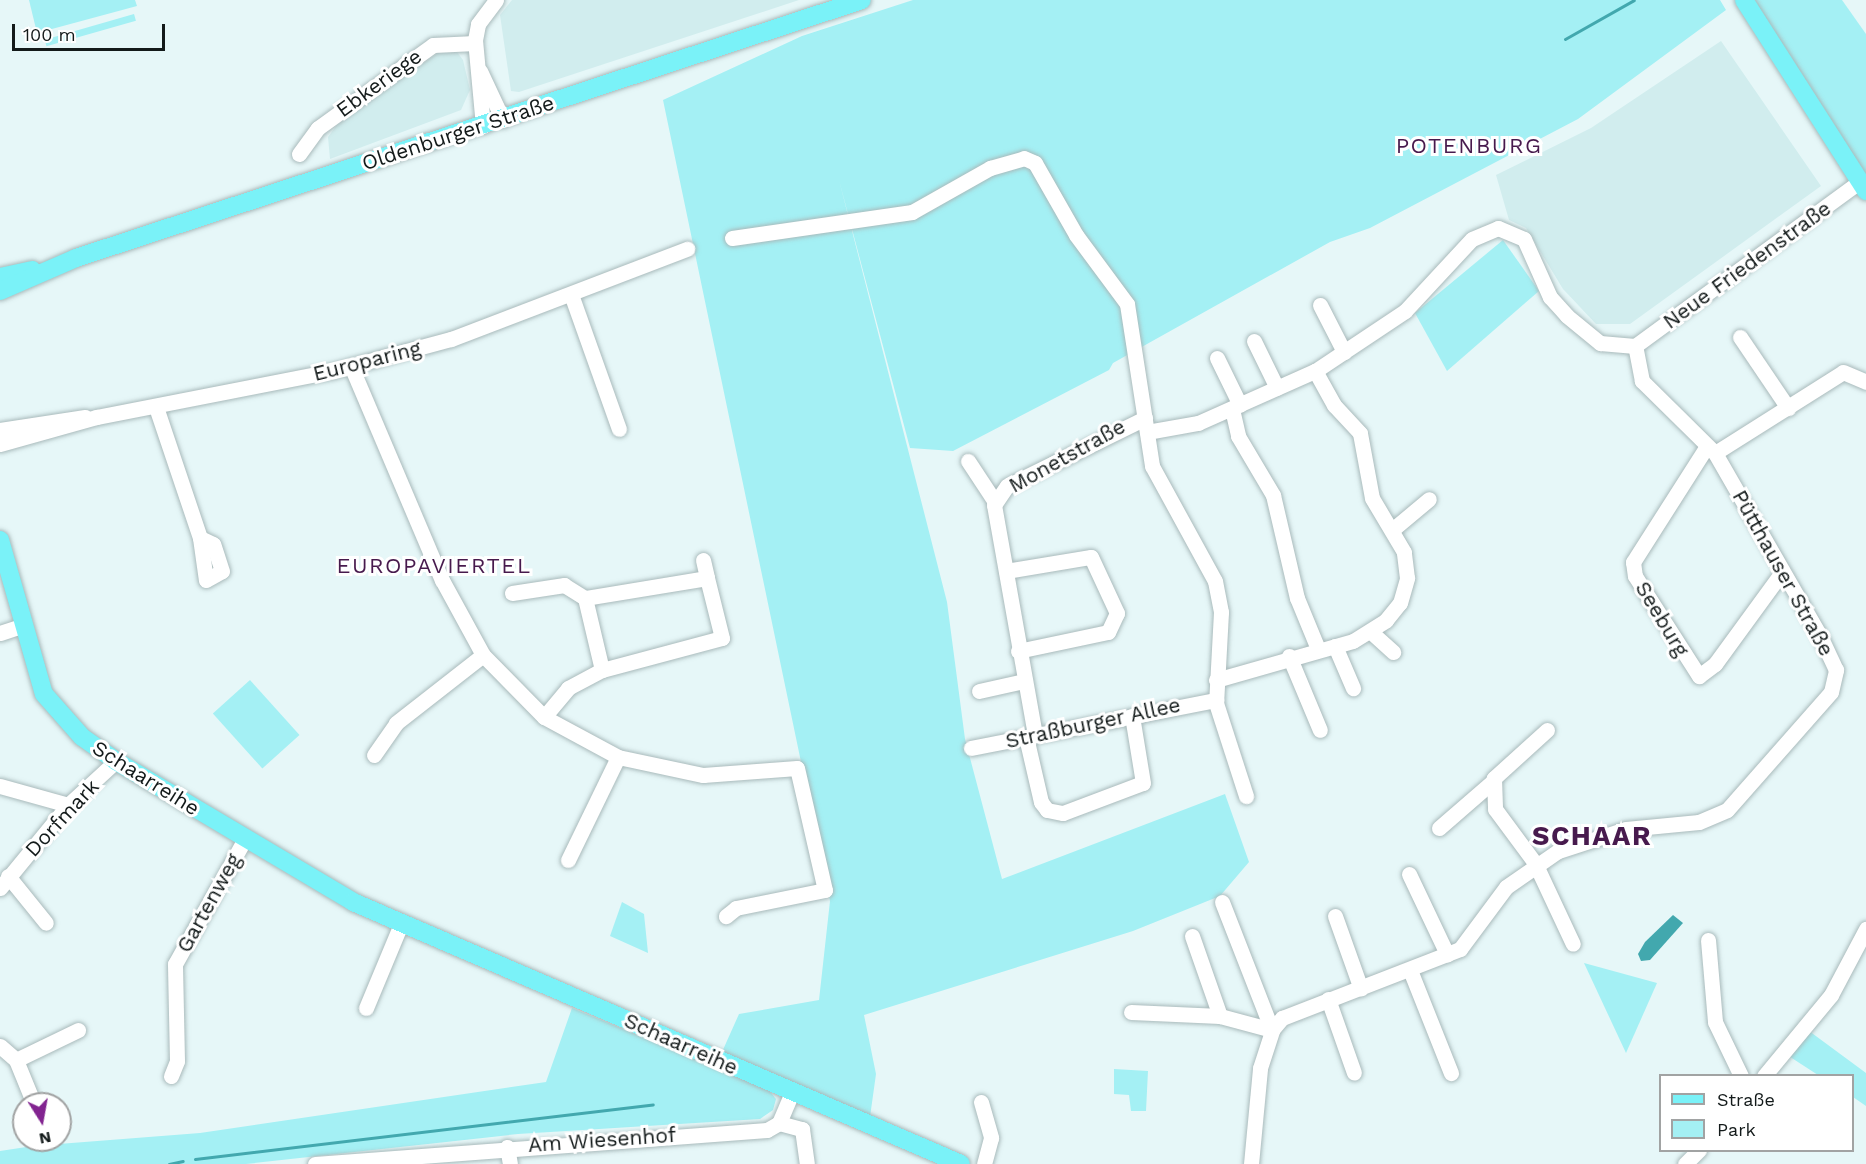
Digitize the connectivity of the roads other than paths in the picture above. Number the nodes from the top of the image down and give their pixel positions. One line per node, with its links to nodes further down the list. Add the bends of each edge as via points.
1 (495, 0): 4 (street, via 478,24)
2 (862, 0): 6 (main road, Oldenburger Straße)
3 (1744, 0): 9 (main road)
4 (475, 43): 5 (street); 8 (street, Ebkeriege, via 433,45 318,128)
5 (479, 69): 6 (street); 7 (street)
6 (503, 120): 7 (main road, Oldenburger Straße)
7 (483, 126): 12 (main road, Oldenburger Straße)
8 (299, 154)
9 (1863, 186): 19 (street, Neue Friedenstraße)
10 (732, 238): 30 (street, via 912,212 990,168 1024,158 1035,163 1076,236 1113,280 1132,325)
11 (687, 249): 15 (street, Europaring)
12 (54, 266): 13 (main road, Oldenburger Straße); 14 (main road, Oldenburger Straße)
13 (0, 277)
14 (0, 291)
15 (572, 297): 22 (street, Europaring); 32 (street)
16 (1320, 305): 20 (street)
17 (1740, 337): 28 (street)
18 (1254, 341): 25 (street)
19 (1635, 346): 20 (street, Monetstraße, via 1600,343 1568,316 1551,297 1524,239 1498,228 1472,239 1405,311); 34 (street, Pütthauser Straße, via 1642,381)
20 (1344, 352): 23 (street, Monetstraße)
21 (1217, 358): 27 (street)
22 (351, 366): 26 (street, Europaring); 54 (street, via 442,580)
23 (1315, 371): 25 (street, Monetstraße); 38 (street, via 1334,405 1360,433 1372,498)
24 (1866, 382): 28 (street, via 1843,372)
25 (1277, 388): 27 (street, Monetstraße)
26 (156, 406): 29 (street, Europaring); 39 (street)
27 (1236, 407): 30 (street, Monetstraße, via 1198,423); 51 (street, via 1238,436 1274,495 1297,598)
28 (1788, 408): 34 (street)
29 (97, 417): 31 (street, Europaring, via 72,416); 33 (street, Europaring)
30 (1146, 425): 37 (street, Monetstraße, via 1007,486); 57 (street, via 1166,498 1215,581 1221,612)
31 (0, 429)
32 (619, 429)
33 (0, 444)
34 (1711, 449): 43 (street, Pütthauser Straße); 43 (street, Seeburg, via 1633,562 1635,576 1699,676 1715,664)
35 (968, 460): 37 (street, Monetstraße)
36 (1429, 499): 38 (street)
37 (995, 502): 42 (street, Monetstraße)
38 (1392, 530): 48 (street, via 1404,552 1407,578 1400,603)
39 (200, 538)
40 (0, 540): 47 (main road, Schaarreihe)
41 (703, 560): 44 (street)
42 (1006, 571): 52 (street, Monetstraße); 52 (street, via 1091,557 1117,613 1108,633)
43 (1782, 572): 78 (street, Pütthauser Straße, via 1836,670 1831,692 1785,747 1727,810 1699,822 1590,838)
44 (707, 578): 46 (street); 56 (street, via 723,638)
45 (512, 593): 46 (street, via 564,585)
46 (585, 598): 56 (street)
47 (25, 626): 49 (street); 70 (main road, Schaarreihe, via 44,694 82,737)
48 (1371, 632): 50 (street); 53 (street)
49 (0, 633)
50 (1335, 646): 51 (street); 59 (street)
51 (1318, 649): 55 (street)
52 (1018, 651): 58 (street, Monetstraße)
53 (1393, 652)
54 (483, 655): 63 (street); 68 (street, via 396,723)
55 (1289, 656): 57 (street, via 1250,675); 65 (street)
56 (602, 670): 63 (street, via 568,688)
57 (1216, 680): 61 (street)
58 (1024, 681): 60 (street); 66 (street, Monetstraße)
59 (1353, 688)
60 (979, 691)
61 (1216, 700): 62 (street, Straßburger Allee); 73 (street)
62 (1132, 716): 66 (street, Straßburger Allee); 66 (street, Monetstraße, via 1143,783 1063,813 1047,810 1041,802)
63 (544, 717): 69 (street)
64 (1547, 729): 71 (street)
65 (1320, 730)
66 (1030, 736): 67 (street, Straßburger Allee)
67 (971, 748)
68 (374, 755)
69 (618, 757): 77 (street); 82 (street, via 703,775 797,768 825,890 736,908)
70 (116, 761): 74 (street, Dorfmark); 76 (main road, Schaarreihe)
71 (1492, 782): 75 (street); 78 (street, via 1495,808)
72 (0, 786): 74 (street)
73 (1246, 796)
74 (68, 805): 80 (street, Dorfmark)
75 (1439, 828)
76 (245, 838): 85 (main road, Schaarreihe, via 347,899); 105 (street, Gartenweg, via 176,964 177,1061)
77 (568, 860)
78 (1536, 863): 89 (street); 90 (street, Pütthauser Straße, via 1506,887 1474,934)
79 (1409, 874): 90 (street)
80 (4, 882): 84 (street, Dorfmark)
81 (1222, 902): 98 (street)
82 (726, 916)
83 (1335, 916): 92 (street)
84 (46, 923)
85 (401, 924): 94 (street); 107 (main road, Schaarreihe)
86 (1866, 929): 104 (street, via 1831,995)
87 (1192, 936): 96 (street)
88 (1708, 940): 103 (street, via 1715,1022)
89 (1573, 944)
90 (1446, 954): 91 (street, Pütthauser Straße)
91 (1410, 970): 92 (street, Pütthauser Straße); 102 (street)
92 (1361, 989): 93 (street, Pütthauser Straße)
93 (1328, 999): 98 (street, Pütthauser Straße, via 1282,1018); 101 (street)
94 (366, 1008)
95 (1131, 1012): 96 (street)
96 (1220, 1016): 98 (street)
97 (78, 1030): 100 (street)
98 (1272, 1030): 117 (street, via 1260,1068)
99 (0, 1046): 100 (street)
100 (16, 1060): 106 (street)
101 (1354, 1073)
102 (1451, 1073)
103 (1739, 1074)
104 (1766, 1074)
105 (171, 1076)
106 (29, 1092)
107 (792, 1093): 109 (street); 115 (main road, Schaarreihe)
108 (981, 1102): 116 (street, via 991,1138)
109 (779, 1123): 110 (street, Am Wiesenhof, via 767,1130); 114 (street, via 802,1129)
110 (507, 1147): 112 (street, Am Wiesenhof); 113 (street)
111 (1697, 1152): 118 (street)
112 (315, 1164)
113 (510, 1164)
114 (807, 1164)
115 (961, 1164)
116 (984, 1164)
117 (1251, 1164)
118 (1685, 1164)

